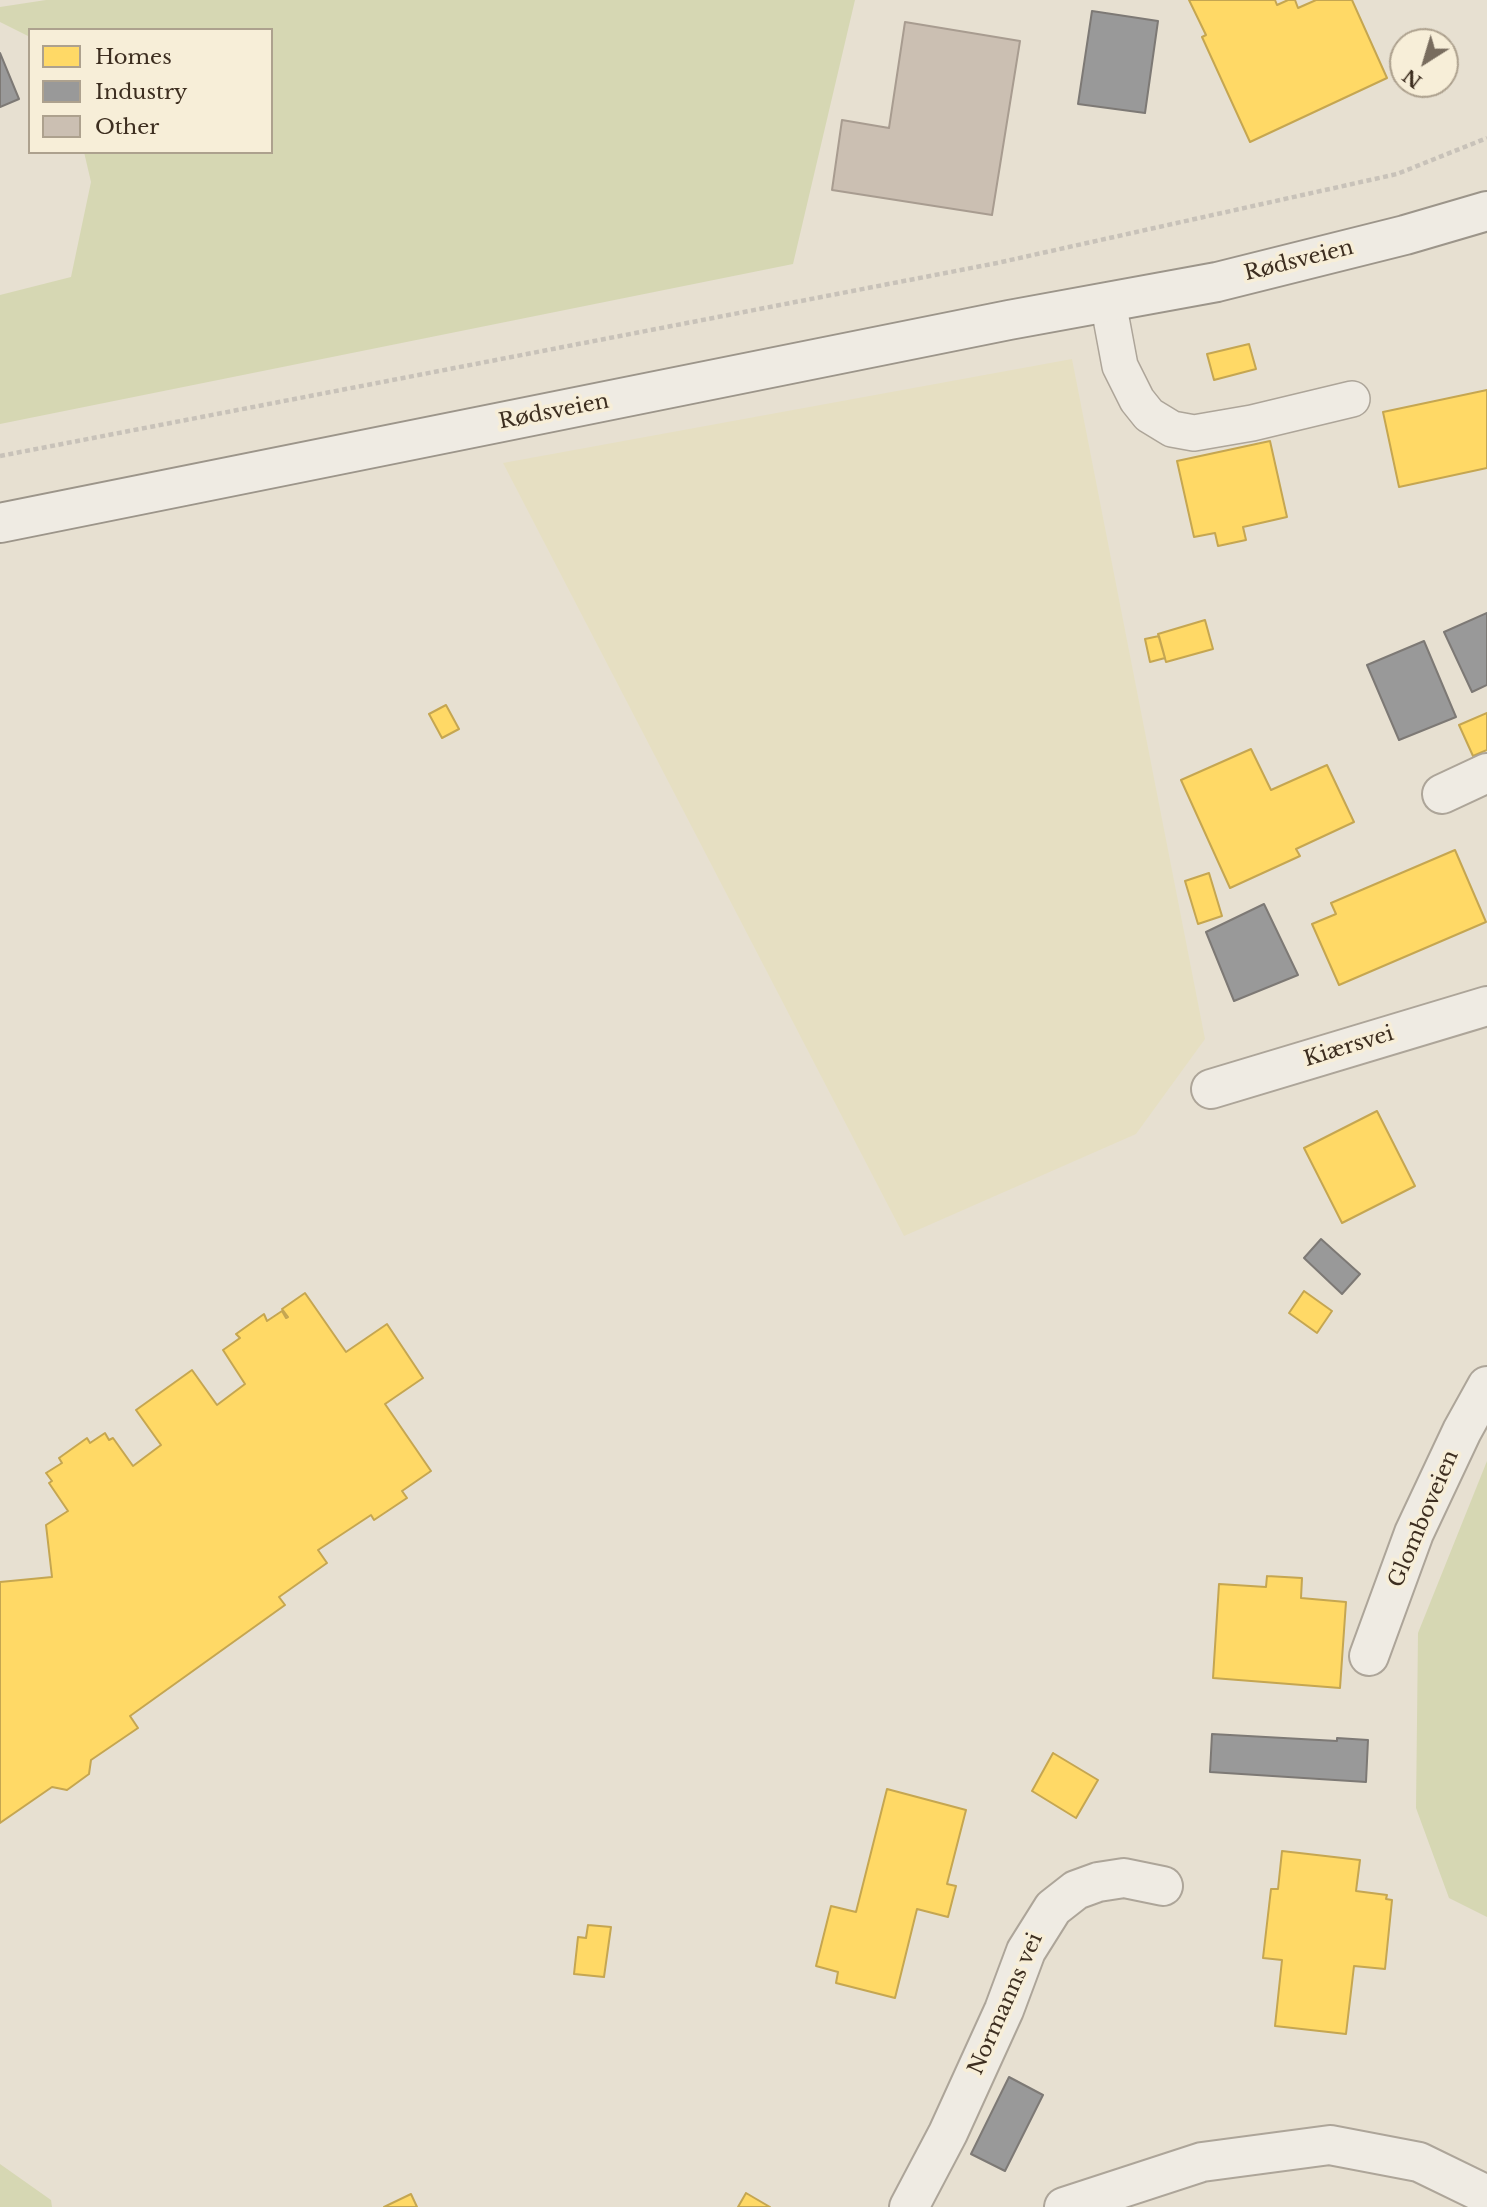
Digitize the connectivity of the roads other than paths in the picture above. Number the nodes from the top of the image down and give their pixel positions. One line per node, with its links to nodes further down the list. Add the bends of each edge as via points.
1 (1487, 211): 2 (street, Rødsveien, via 1217,282)
2 (1108, 302): 3 (lane, via 1120,366 1136,400 1149,415 1172,429 1194,433 1228,428); 4 (street, Rødsveien)
3 (1352, 399)
4 (0, 523)
5 (1487, 773): 6 (street)
6 (1442, 794)
7 (1487, 1006): 8 (street, Kiærsvei)
8 (1211, 1089)
9 (1487, 1386): 10 (street, Glomboveien, via 1414,1534)
10 (1369, 1656)
11 (1163, 1886): 13 (street, Normanns vei, via 1124,1878 1098,1882 1076,1890 1053,1908 1026,1951 948,2133)
12 (1487, 2195): 14 (street, via 1419,2162 1330,2145 1202,2162)
13 (909, 2207)
14 (1064, 2207)

